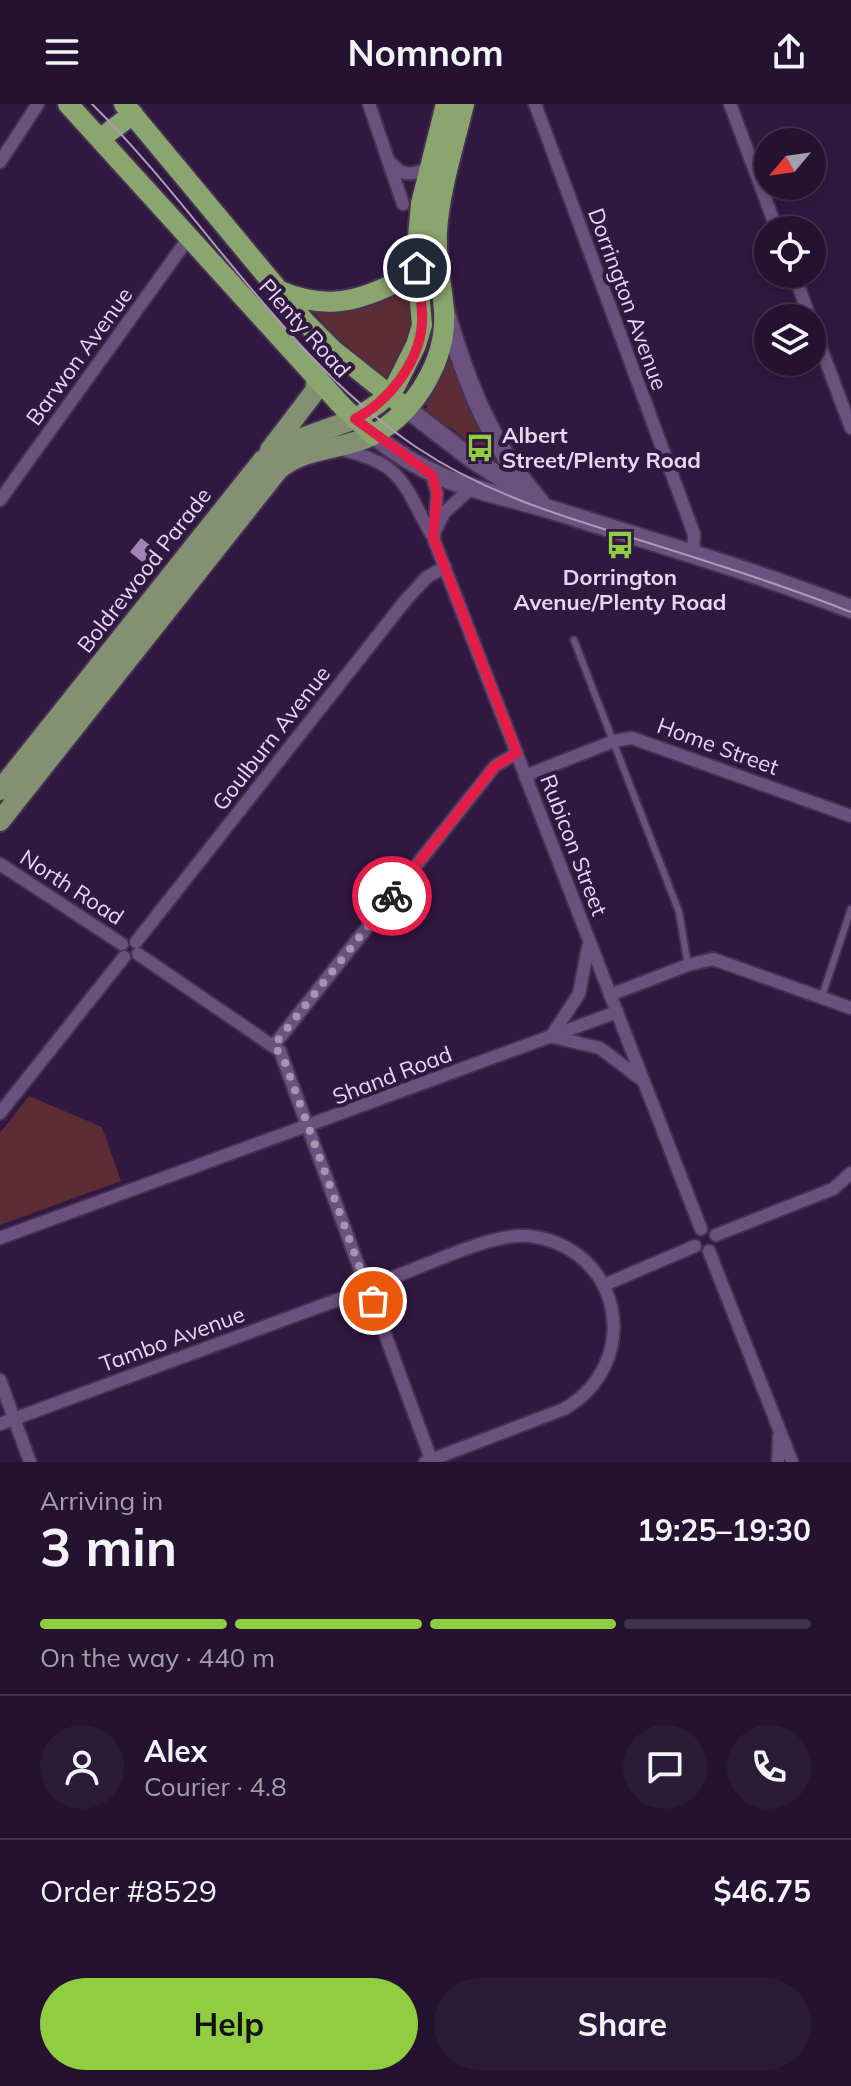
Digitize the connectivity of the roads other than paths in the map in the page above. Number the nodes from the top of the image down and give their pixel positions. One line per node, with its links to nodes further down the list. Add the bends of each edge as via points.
1 (38, 104): 11 (street)
2 (68, 104): 9 (highway, Plenty Road)
3 (369, 104): 10 (street)
4 (446, 104): 12 (highway)
5 (464, 104): 18 (highway, via 438,219 436,254)
6 (535, 104): 33 (street, Dorrington Avenue, via 694,534)
7 (730, 104): 14 (street)
8 (129, 109): 9 (highway); 17 (highway, Plenty Road)
9 (101, 138): 15 (highway, Plenty Road)
10 (390, 161): 12 (street, via 407,174); 13 (street)
11 (0, 162)
12 (430, 167): 16 (highway)
13 (403, 204)
14 (772, 216)
15 (190, 236): 20 (highway, Plenty Road); 30 (street, Barwon Avenue)
16 (416, 259): 17 (highway, via 403,279 346,303 318,303); 21 (highway, via 422,325 410,360)
17 (276, 290): 21 (highway, Plenty Road, via 333,350)
18 (443, 302): 22 (highway, via 436,361); 31 (main road, via 491,434 511,469)
19 (826, 361): 24 (street)
20 (317, 377): 23 (highway, Plenty Road); 27 (main road, via 315,391)
21 (388, 394): 22 (highway, Plenty Road); 23 (highway)
22 (406, 408): 25 (highway); 31 (main road, Plenty Road, via 472,459)
23 (355, 419): 25 (highway, Plenty Road); 27 (main road, Boldrewood Parade, via 293,440)
24 (851, 428)
25 (373, 435): 26 (main road, Boldrewood Parade); 28 (main road, Plenty Road)
26 (333, 448): 32 (street, Rubicon Street, via 371,460 405,483); 37 (main road, Boldrewood Parade, via 297,457 278,470)
27 (263, 460): 37 (main road, Boldrewood Parade)
28 (432, 475): 29 (main road, Plenty Road); 32 (street, Rubicon Street, via 437,493)
29 (469, 490): 31 (main road, Plenty Road); 32 (street, via 440,520)
30 (0, 500)
31 (548, 506): 33 (main road, Plenty Road)
32 (435, 544): 34 (street, Rubicon Street)
33 (693, 555): 35 (main road, Plenty Road)
34 (445, 567): 39 (street, Rubicon Street); 47 (street, Goulburn Avenue, via 427,577 405,601)
35 (851, 609)
36 (574, 640): 38 (lane)
37 (108, 668): 41 (main road, Boldrewood Parade); 43 (main road, Boldrewood Parade)
38 (614, 741): 40 (street, Home Street); 42 (street, Home Street, via 650,742); 49 (lane, via 679,912)
39 (517, 753): 40 (street, Rubicon Street); 55 (street, via 495,766)
40 (525, 776): 46 (street, Rubicon Street)
41 (0, 790)
42 (851, 816)
43 (0, 821)
44 (0, 864): 48 (street, North Road)
45 (851, 909): 51 (lane)
46 (586, 934): 50 (street, Rubicon Street); 54 (street, Rubicon Street, via 588,960 579,994)
47 (137, 948): 48 (street, via 133,958); 55 (street)
48 (123, 950): 57 (street)
49 (688, 965): 50 (street); 51 (street, via 721,961)
50 (610, 995): 53 (street, Rubicon Street)
51 (821, 997): 52 (street)
52 (851, 1008)
53 (617, 1012): 54 (street, Shand Road); 56 (street, Rubicon Street)
54 (549, 1037): 56 (street, Rubicon Street, via 596,1046); 58 (street, Shand Road)
55 (274, 1045): 58 (street)
56 (644, 1082): 60 (street, Rubicon Street)
57 (0, 1113)
58 (309, 1127): 62 (street, Shand Road); 65 (street)
59 (851, 1173): 61 (street, via 833,1189)
60 (701, 1229): 61 (street); 63 (street, via 694,1236)
61 (716, 1235): 64 (street, via 716,1246)
62 (0, 1238)
63 (695, 1246): 64 (street); 67 (street)
64 (709, 1251): 72 (street)
65 (363, 1278): 66 (street); 68 (street, via 358,1284)
66 (377, 1283): 67 (street, via 523,1235 546,1238 581,1257); 68 (street, via 376,1291)
67 (604, 1285): 73 (street, via 614,1342 607,1364 587,1392 564,1409)
68 (365, 1294): 70 (street, Tambo Avenue); 73 (street)
69 (0, 1380): 70 (street)
70 (14, 1419): 71 (street, Tambo Avenue); 74 (street)
71 (0, 1424)
72 (779, 1428): 75 (street); 76 (street)
73 (429, 1461)
74 (30, 1462)
75 (778, 1462)
76 (792, 1462)

